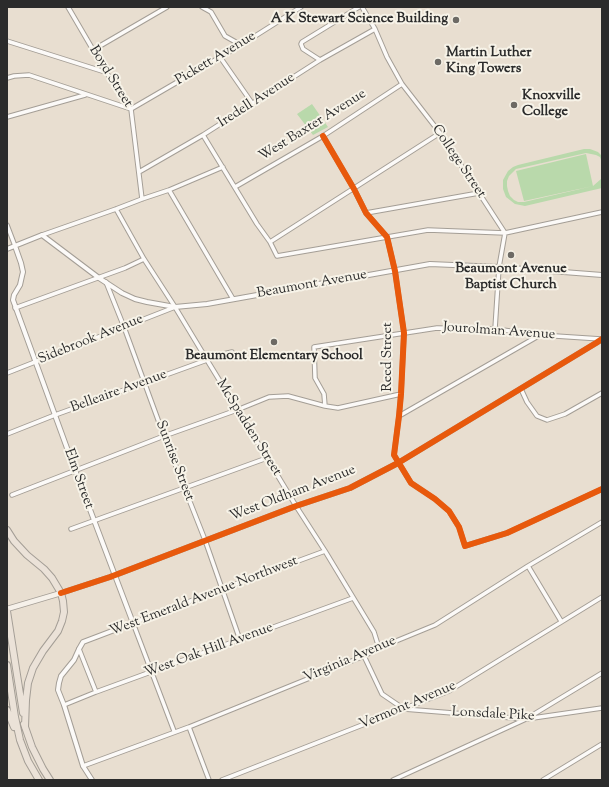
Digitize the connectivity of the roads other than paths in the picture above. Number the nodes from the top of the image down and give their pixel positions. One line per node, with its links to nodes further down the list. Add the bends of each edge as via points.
1 (68, 7): 10 (street, Boyd Street)
2 (167, 7): 10 (street)
3 (202, 7): 9 (street, via 211,12 225,36)
4 (299, 7): 9 (street, Pickett Avenue)
5 (359, 7): 12 (street, via 302,42 304,49)
6 (362, 7): 7 (street, College Street)
7 (375, 29): 12 (street, Iredell Avenue); 15 (street, College Street)
8 (7, 41): 13 (street)
9 (241, 45): 11 (street, Pickett Avenue)
10 (93, 50): 13 (street, Boyd Street)
11 (220, 57): 17 (street); 18 (street, Pickett Avenue)
12 (320, 60): 17 (street, Iredell Avenue)
13 (106, 72): 18 (street, Boyd Street)
14 (7, 78): 16 (street, via 29,75)
15 (402, 84): 20 (street, College Street); 22 (street, West Baxter Avenue)
16 (86, 94): 18 (street); 19 (street)
17 (252, 103): 21 (street, Iredell Avenue)
18 (131, 109): 24 (street, Boyd Street)
19 (7, 117)
20 (440, 133): 26 (street); 28 (street, College Street)
21 (203, 135): 23 (street); 24 (street, Iredell Avenue)
22 (323, 136): 25 (street, West Baxter Avenue); 26 (street, Reed Street)
23 (223, 167): 25 (street); 27 (street)
24 (139, 172): 29 (street, Boyd Street)
25 (235, 187): 37 (street)
26 (354, 189): 32 (street, Reed Street); 37 (street)
27 (169, 190): 29 (street); 46 (street)
28 (479, 193): 32 (street); 34 (street, College Street)
29 (142, 199): 30 (street)
30 (116, 209): 35 (street); 40 (street, McSpadden Street)
31 (602, 212): 34 (street)
32 (366, 213): 36 (street, Reed Street)
33 (7, 225): 38 (street, Elm Street)
34 (505, 233): 36 (street, via 428,230); 41 (street)
35 (42, 236): 38 (street); 44 (street, Beaumont Avenue)
36 (387, 238): 37 (street, via 277,256); 42 (street, Reed Street)
37 (270, 242)
38 (15, 246): 39 (street); 48 (street, Elm Street, via 23,272 22,281 13,298)
39 (7, 250)
40 (144, 259): 44 (street); 47 (street, McSpadden Street)
41 (499, 267): 42 (street, Beaumont Avenue, via 430,264); 43 (street, Beaumont Avenue); 50 (street)
42 (395, 270): 46 (street, Beaumont Avenue); 51 (street, Reed Street)
43 (602, 275)
44 (99, 278): 45 (street, Beaumont Avenue); 48 (street)
45 (106, 282): 47 (street, Beaumont Avenue, via 135,299); 49 (street, Sunrise Street)
46 (233, 299): 47 (street, Beaumont Avenue)
47 (175, 307): 49 (street, Sidebrook Avenue); 55 (street, McSpadden Street)
48 (15, 308): 56 (street, Elm Street)
49 (124, 328): 56 (street, Sidebrook Avenue); 58 (street, Sunrise Street)
50 (495, 329): 51 (street, Jourolman Avenue, via 437,328); 52 (street, Jourolman Avenue)
51 (404, 333): 61 (street, Reed Street); 62 (street, Jourolman Avenue, via 314,347 315,378 324,394)
52 (540, 334): 53 (street, Jourolman Avenue); 65 (street)
53 (602, 339): 59 (street, West Oldham Avenue)
54 (232, 352): 55 (street, Belleaire Avenue)
55 (207, 360): 58 (street, Belleaire Avenue); 63 (street, McSpadden Street)
56 (35, 362): 57 (street, Sidebrook Avenue); 64 (street, Elm Street)
57 (7, 373)
58 (145, 383): 64 (street, Belleaire Avenue); 67 (street, Sunrise Street)
59 (520, 389): 60 (street, via 538,416 547,420 565,414); 69 (street, West Oldham Avenue)
60 (602, 393)
61 (401, 394): 62 (street, via 338,408); 65 (street, Reed Street)
62 (325, 406): 63 (street, via 288,396 269,397)
63 (237, 410): 67 (street); 68 (street, McSpadden Street)
64 (55, 415): 66 (street, Belleaire Avenue); 70 (street, Elm Street)
65 (399, 416): 69 (street, Reed Street, via 394,455)
66 (7, 434)
67 (164, 436): 70 (street); 71 (street, Sunrise Street)
68 (267, 458): 71 (street); 74 (street, McSpadden Street)
69 (398, 462): 72 (street, Reed Street, via 411,483 448,511 459,527 465,546 506,533); 74 (street, West Oldham Avenue, via 350,488)
70 (75, 470): 73 (street); 75 (street, Elm Street)
71 (184, 487): 75 (street); 79 (street, Sunrise Street)
72 (602, 489)
73 (12, 495)
74 (296, 506): 79 (street, West Oldham Avenue); 80 (street, McSpadden Street)
75 (94, 521): 77 (street); 82 (street, Elm Street)
76 (602, 522): 81 (street, Virginia Avenue)
77 (71, 529)
78 (7, 530): 84 (highway, via 27,555 52,578)
79 (205, 540): 82 (street, West Oldham Avenue); 83 (street, Sunrise Street)
80 (325, 551): 83 (street, West Emerald Avenue Northwest); 86 (street, McSpadden Street)
81 (528, 566): 88 (street); 91 (street, Virginia Avenue, via 435,625)
82 (114, 575): 84 (street, West Oldham Avenue); 89 (street, Elm Street)
83 (222, 589): 89 (street, West Emerald Avenue Northwest); 90 (street, Sunrise Street)
84 (61, 593): 87 (main road, West Oldham Avenue); 104 (highway, via 64,612 62,621 33,668 28,683)
85 (602, 597): 88 (street, Vermont Avenue)
86 (354, 598): 90 (street, West Oak Hill Avenue); 91 (street, McSpadden Street, via 374,632)
87 (7, 610): 104 (highway)
88 (561, 621): 100 (street, Vermont Avenue, via 449,691)
89 (133, 623): 92 (street, West Emerald Avenue Northwest, via 83,642); 95 (street, Elm Street)
90 (240, 640): 95 (street, West Oak Hill Avenue)
91 (379, 648): 93 (street, Virginia Avenue)
92 (79, 649): 97 (street); 98 (street, via 59,683 58,690)
93 (364, 656): 100 (street, Lonsdale Pike, via 382,694); 103 (street, Virginia Avenue)
94 (7, 665): 106 (highway)
95 (151, 672): 97 (street, West Oak Hill Avenue); 105 (street, Elm Street)
96 (602, 673): 102 (street)
97 (96, 692): 98 (street, West Oak Hill Avenue)
98 (64, 705): 108 (street)
99 (602, 708): 102 (street, Lonsdale Pike)
100 (404, 709): 102 (street, Lonsdale Pike); 113 (street, Vermont Avenue)
101 (7, 710): 106 (highway)
102 (526, 719): 114 (street)
103 (188, 726): 105 (street, Virginia Avenue); 112 (street)
104 (25, 727): 110 (highway, via 32,747)
105 (174, 732): 108 (street, Virginia Avenue)
106 (20, 740): 109 (highway)
107 (602, 744): 115 (street)
108 (83, 766): 111 (street)
109 (39, 780)
110 (50, 780)
111 (92, 780)
112 (209, 780)
113 (222, 780)
114 (393, 780)
115 (544, 780)

